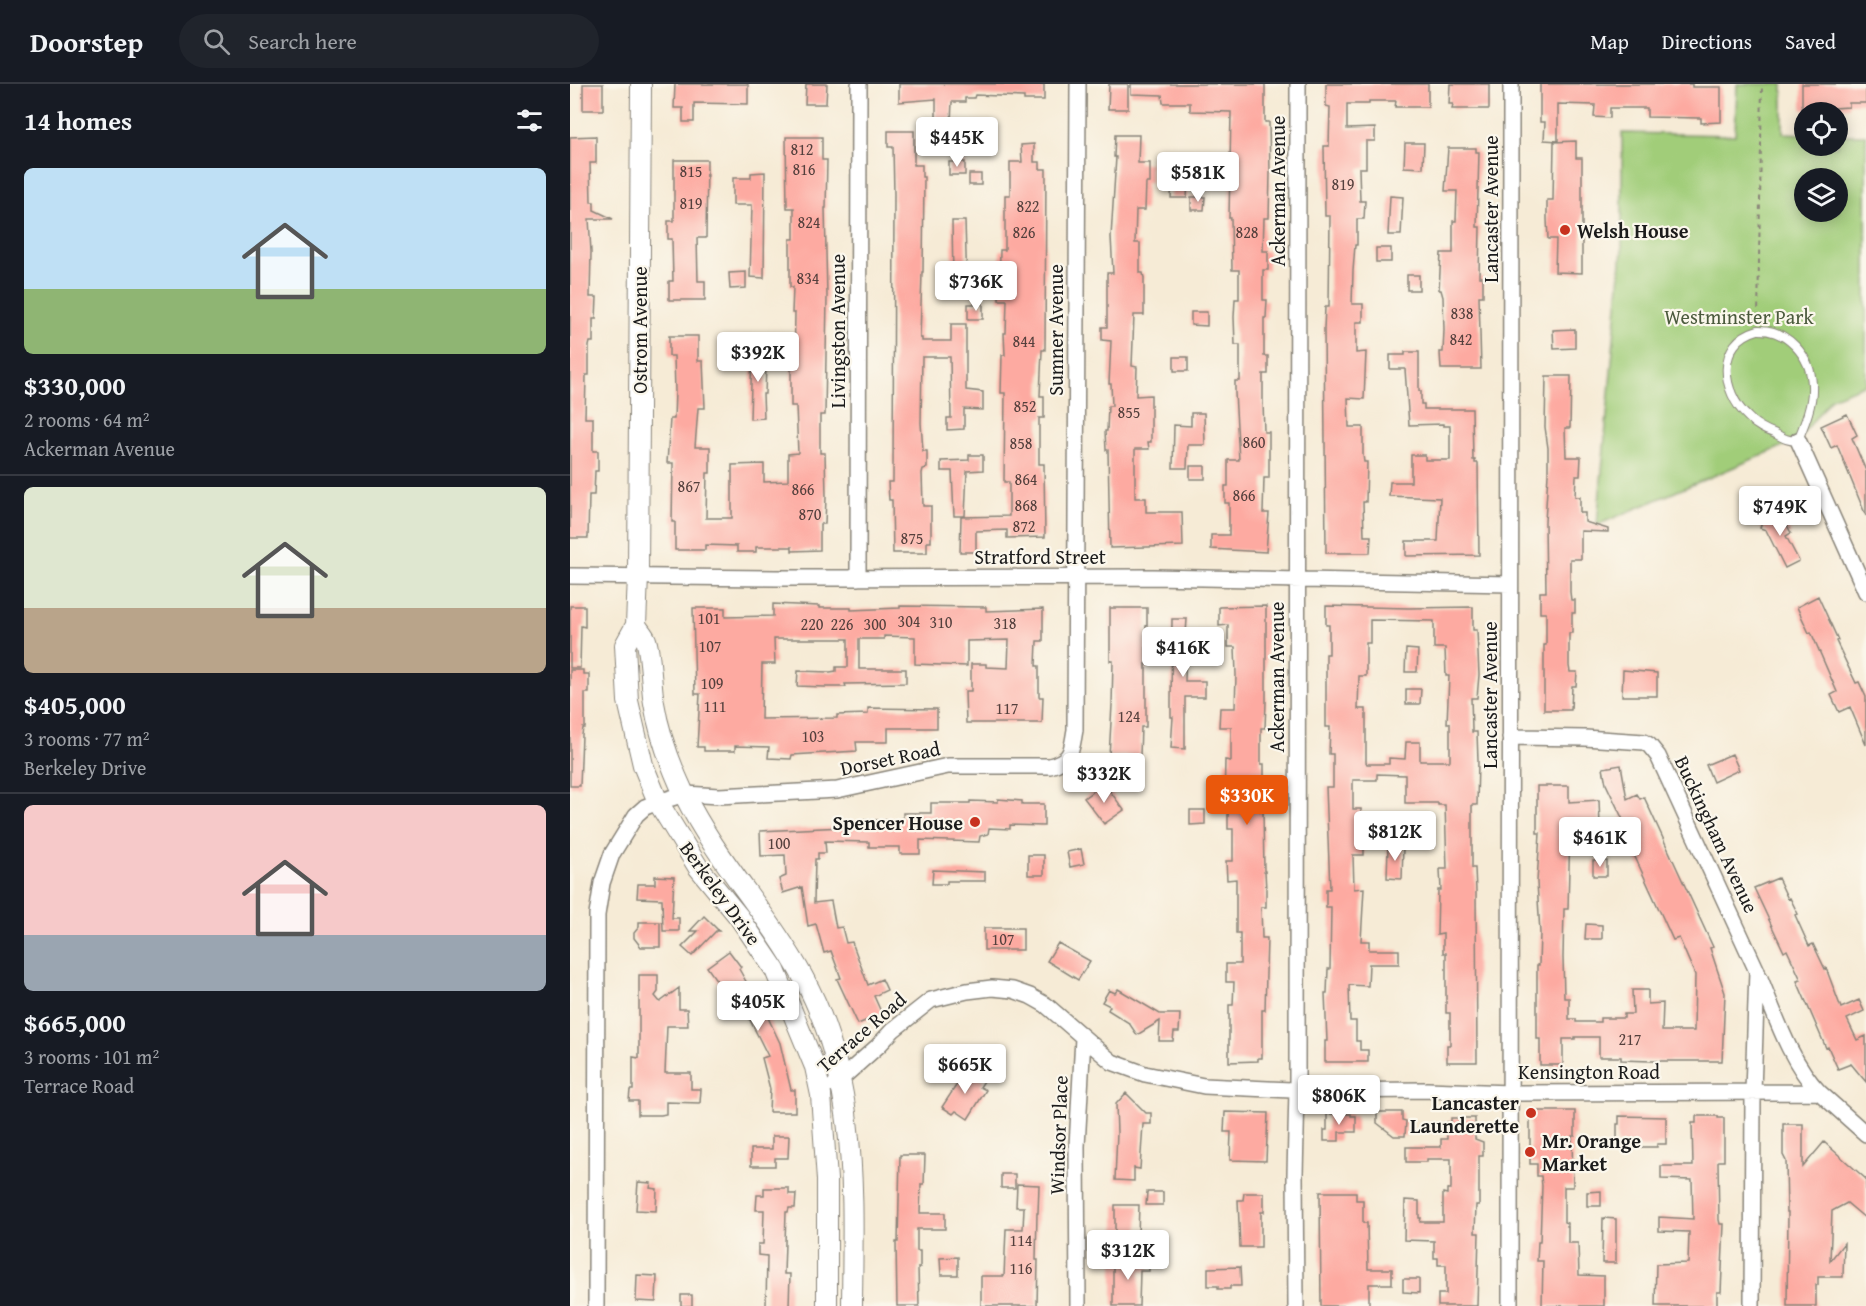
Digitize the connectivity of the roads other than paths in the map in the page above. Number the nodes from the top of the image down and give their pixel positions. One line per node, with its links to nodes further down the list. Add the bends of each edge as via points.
1 (640, 84): 8 (street, Ostrom Avenue)
2 (859, 84): 10 (street, Livingston Avenue)
3 (1078, 84): 9 (street, Sumner Avenue)
4 (1298, 84): 11 (street, Ackerman Avenue)
5 (1511, 84): 12 (street, Lancaster Avenue)
6 (1798, 440): 6 (lane, via 1759,428 1746,416 1729,388 1726,367 1731,349 1749,333 1779,333 1793,343 1809,368 1812,385 1808,416); 13 (street)
7 (570, 576): 8 (street, Stratford Street)
8 (638, 576): 10 (street, Stratford Street); 14 (street, Berkeley Drive)
9 (1075, 577): 10 (street, Stratford Street); 11 (street, Stratford Street); 16 (street, Dorset Road, via 1075,730 1071,755 1063,762 1050,766 948,766 837,790)
10 (858, 578)
11 (1298, 580): 12 (street, Stratford Street); 21 (street, Ackerman Avenue)
12 (1510, 584): 15 (street, Lancaster Avenue)
13 (1866, 592)
14 (636, 625): 16 (street, Berkeley Drive, via 646,641 661,732); 17 (street, Berkeley Drive, via 625,645 628,701 643,765)
15 (1510, 737): 18 (street, Buckingham Avenue, via 1585,738 1649,745 1658,756); 22 (street, Lancaster Avenue)
16 (685, 794): 17 (street, Dorset Road); 20 (street, Berkeley Drive, via 709,838 804,978 828,1029)
17 (658, 802): 25 (street, Berkeley Drive, via 698,867 739,916 775,970 808,1046); 27 (street, Dorset Road, via 636,815 608,866 597,915)
18 (1756, 971): 23 (street, Buckingham Avenue); 24 (street, Buckingham Avenue, via 1798,1065)
19 (1083, 1038): 20 (street, Terrace Road, via 1030,996 992,988 967,991 931,1000 921,1007); 21 (street, Terrace Road, via 1112,1062 1145,1074 1204,1086); 30 (street, Windsor Place, via 1077,1146)
20 (842, 1080): 25 (street, Terrace Road); 29 (street, Berkeley Drive, via 853,1190)
21 (1297, 1090): 22 (street, Kensington Road); 31 (street, Ackerman Avenue)
22 (1510, 1092): 23 (street, Kensington Road); 32 (street, Lancaster Avenue)
23 (1753, 1092): 24 (street, Kensington Road); 33 (street, Buckingham Avenue)
24 (1819, 1092): 26 (street)
25 (821, 1095): 28 (street, Berkeley Drive, via 827,1180)
26 (1866, 1134)
27 (596, 1306)
28 (827, 1306)
29 (852, 1306)
30 (1078, 1306)
31 (1296, 1306)
32 (1510, 1306)
33 (1752, 1306)

